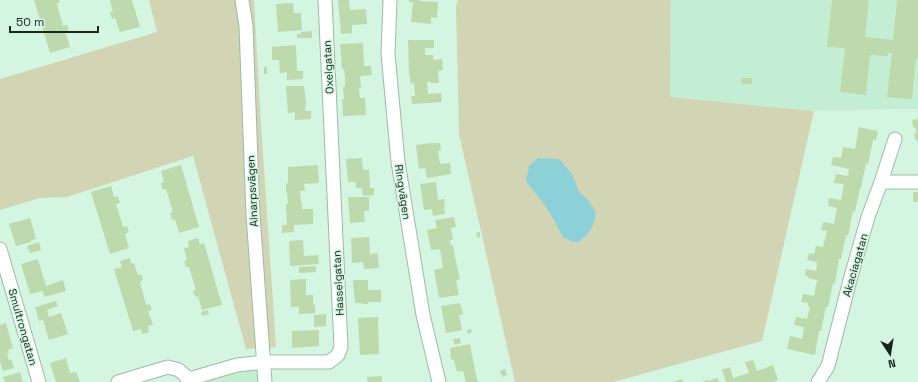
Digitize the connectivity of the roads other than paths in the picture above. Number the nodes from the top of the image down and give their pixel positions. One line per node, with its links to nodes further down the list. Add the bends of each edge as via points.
1 (242, 0): 9 (street, Alnarpsvägen, via 246,26 252,215)
2 (325, 0): 4 (street, Oxelgatan)
3 (390, 0): 14 (street, Ringvägen, via 388,54 398,162 423,315)
4 (331, 134): 9 (street, Hasselgatan, via 341,347 338,354 329,362)
5 (895, 139): 6 (street, Akaciagatan)
6 (881, 182): 7 (street); 15 (street, Akaciagatan, via 868,217 828,366)
7 (918, 182)
8 (0, 249): 11 (street, Smultrongatan)
9 (264, 362): 10 (street, via 237,365); 13 (street, Alnarpsvägen)
10 (188, 380): 12 (street, via 179,370 168,367)
11 (39, 382)
12 (118, 382)
13 (265, 382)
14 (439, 382)
15 (818, 382)

